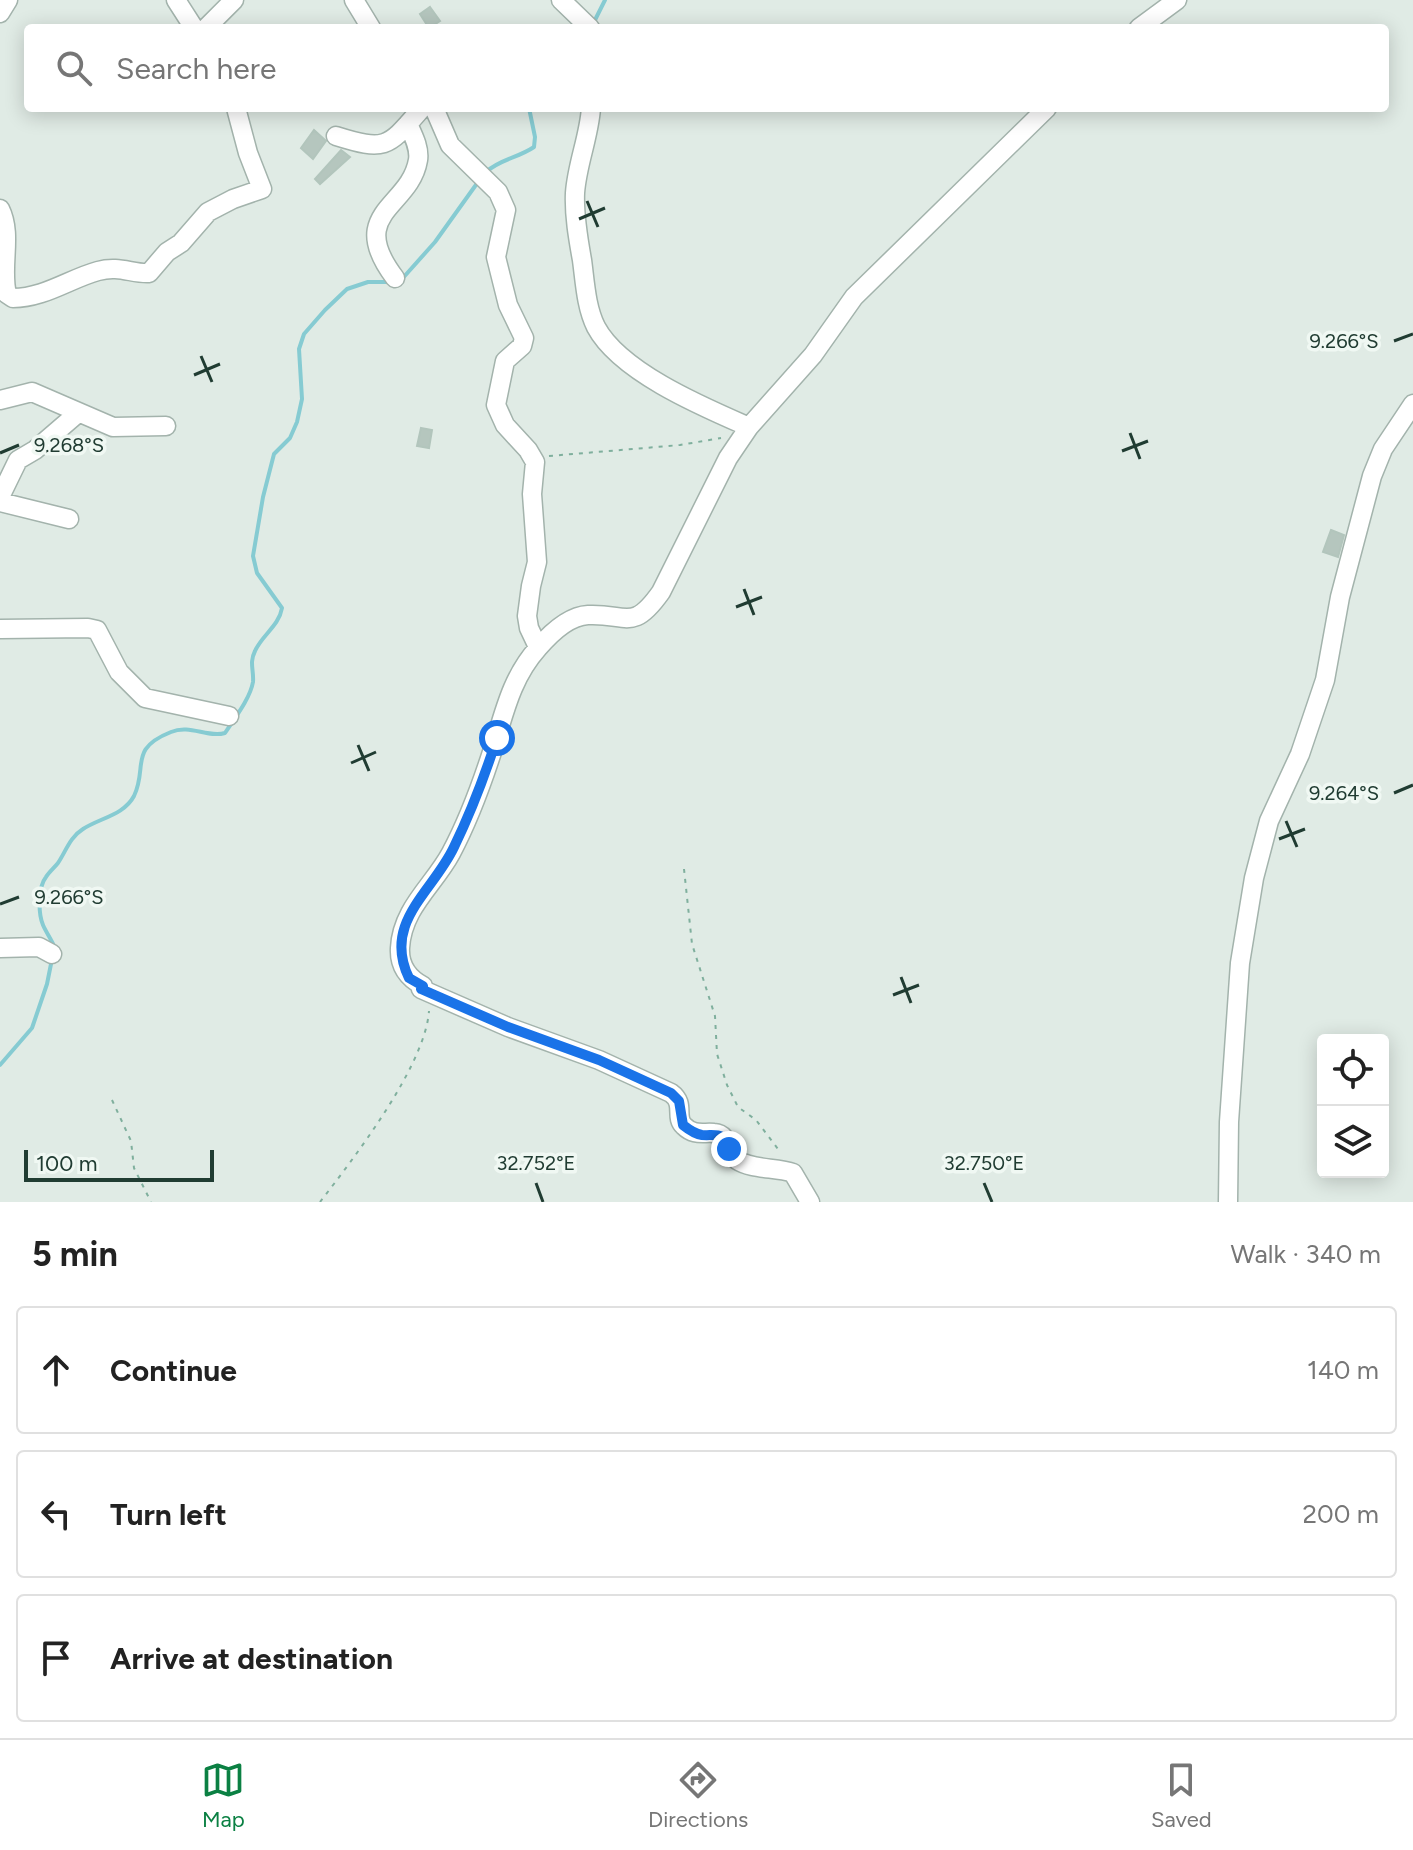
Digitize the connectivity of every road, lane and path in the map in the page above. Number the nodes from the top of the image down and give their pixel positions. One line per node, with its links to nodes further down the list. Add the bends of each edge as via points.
1 (8, 0): 7 (street)
2 (176, 0): 8 (street)
3 (234, 0): 9 (street)
4 (354, 0): 10 (street)
5 (561, 0): 11 (street)
6 (1177, 0): 12 (street)
7 (0, 13)
8 (191, 24)
9 (210, 24)
10 (369, 24)
11 (586, 24)
12 (1144, 24)
13 (237, 112): 22 (street, via 262,189 208,212 149,273 126,268 99,271 16,299)
14 (418, 112): 18 (street)
15 (436, 112): 28 (street, via 450,145 504,202 496,257 508,305 524,338 505,361 496,405 505,425)
16 (590, 112): 27 (street, via 575,193 595,324 613,347 660,383)
17 (1043, 112): 27 (street, via 854,297 813,355)
18 (408, 124): 19 (street, via 377,147); 21 (street, via 418,161 383,213 377,236 380,255)
19 (336, 136)
20 (0, 209): 22 (street, via 6,234)
21 (395, 278)
22 (2, 289)
23 (0, 400): 25 (street, via 32,392)
24 (1413, 404): 43 (street, via 1372,476 1322,691 1269,821 1254,878 1240,963)
25 (78, 413): 26 (street, via 119,429); 29 (street, via 18,460)
26 (166, 426)
27 (747, 430): 28 (path, via 680,445); 32 (street, via 650,608 640,617 577,618)
28 (532, 456): 32 (street, via 537,562 527,616)
29 (0, 500): 30 (street)
30 (69, 519)
31 (0, 629): 33 (street, via 97,630 119,672 145,698)
32 (538, 647): 37 (street, via 512,686 455,846 407,919 401,958 409,978)
33 (229, 716)
34 (684, 869): 39 (path, via 692,944 715,1016 717,1054 727,1085 734,1102 766,1131)
35 (0, 948): 36 (street, via 39,947)
36 (52, 954)
37 (423, 986): 39 (street, via 671,1093 679,1101 685,1127 701,1135 719,1135 730,1154 743,1163); 41 (path, via 428,1020 414,1061)
38 (112, 1100): 40 (path)
39 (793, 1173): 42 (street)
40 (151, 1202)
41 (320, 1202)
42 (810, 1202)
43 (1228, 1202)

